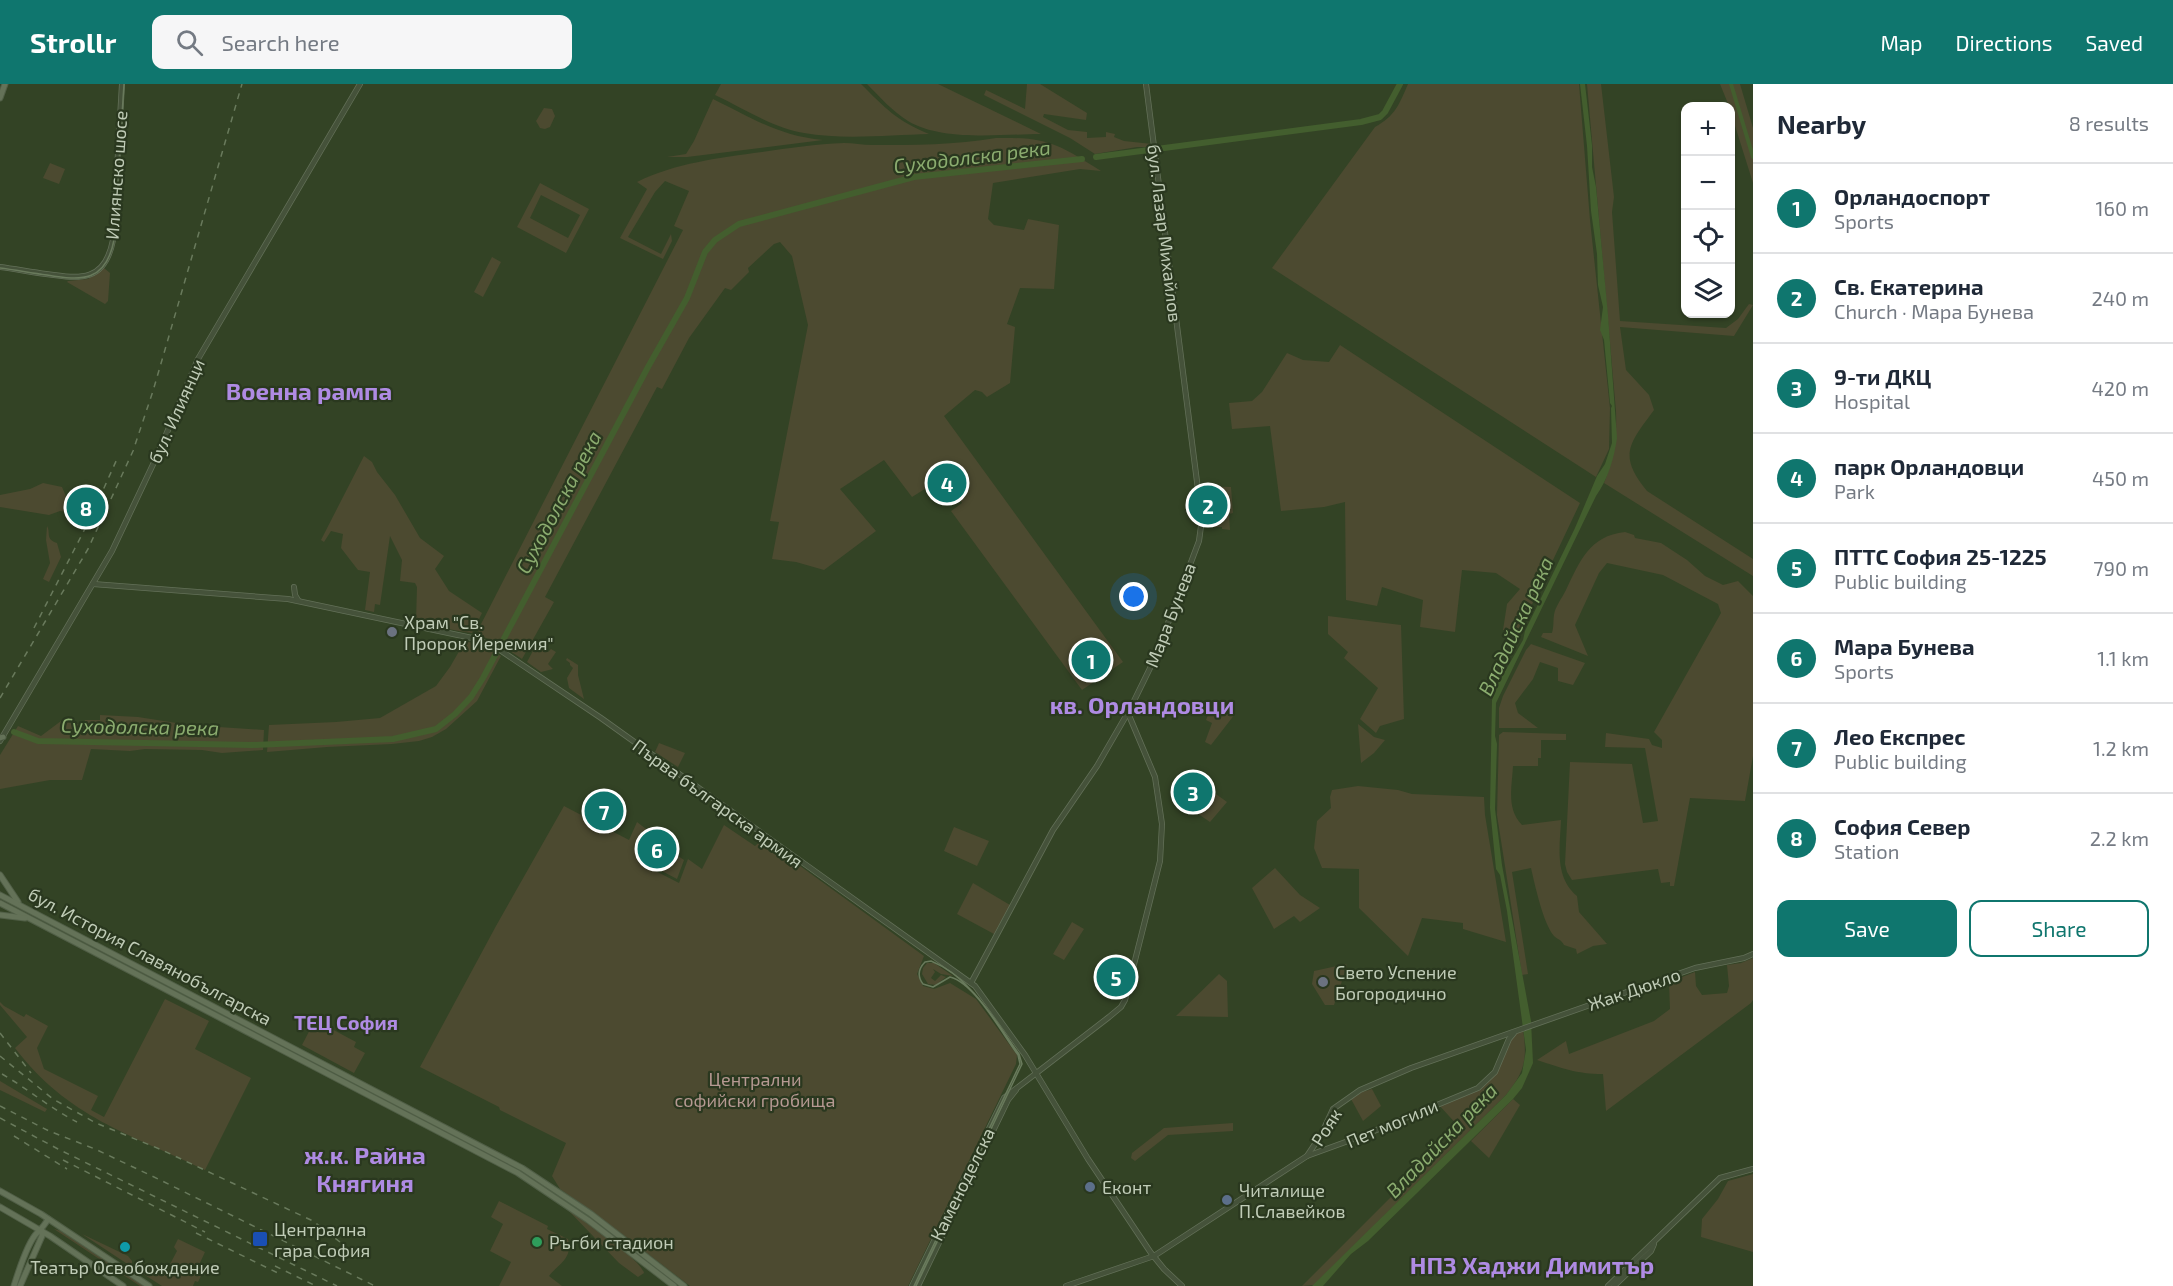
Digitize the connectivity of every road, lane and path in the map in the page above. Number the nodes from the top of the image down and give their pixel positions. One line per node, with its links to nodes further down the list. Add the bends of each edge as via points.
1 (5, 84): 5 (main road)
2 (122, 84): 6 (street, Илиянско шосе, via 113,240 105,262 93,273 78,278)
3 (360, 84): 8 (street, бул. Илиянци, via 198,359 132,510)
4 (1146, 84): 7 (street, бул. Лазар Михайлов)
5 (0, 98)
6 (0, 267)
7 (1185, 382): 11 (street, Мара Бунева, via 1201,533 1154,660)
8 (93, 584): 10 (street, Първа българска армия); 12 (street, бул. Илиянци)
9 (294, 587): 10 (street)
10 (300, 602): 20 (street, Първа българска армия, via 494,646)
11 (1128, 713): 20 (street, Мара Бунева, via 1093,774 1053,830); 22 (street, Каменоделска, via 1155,777 1162,824 1160,861 1125,1000)
12 (1, 739)
13 (0, 875): 16 (main road)
14 (0, 895): 16 (main road, бул. История Славянобългарска)
15 (0, 903): 18 (main road, бул. История Славянобългарска)
16 (21, 906): 32 (main road, бул. История Славянобългарска, via 494,1152 558,1191)
17 (0, 915): 18 (main road)
18 (31, 919): 32 (main road, бул. История Славянобългарска, via 518,1173)
19 (1753, 954): 21 (street, Жак Дюкло, via 1695,968)
20 (971, 983): 22 (street, Първа българска армия)
21 (1516, 1031): 24 (street, Рояк, via 1360,1090 1333,1110); 24 (street, Пет могили, via 1495,1072 1478,1088)
22 (1036, 1075): 23 (street, Каменоделска); 31 (street, Първа българска армия)
23 (1017, 1088): 39 (street, Каменоделска, via 1004,1098); 40 (street, Каменоделска)
24 (1307, 1156): 31 (street, Рояк)
25 (1753, 1169): 30 (street, via 1720,1178)
26 (0, 1191): 28 (main road)
27 (0, 1208): 29 (main road)
28 (48, 1219): 29 (main road); 36 (main road)
29 (42, 1231): 33 (main road, via 37,1233); 34 (main road); 35 (main road)
30 (1655, 1241): 43 (street); 44 (street, via 1651,1251)
31 (1154, 1256): 41 (street, Рояк); 42 (street, Първа българска армия)
32 (652, 1265): 37 (main road, бул. История Славянобългарска); 38 (main road, бул. История Славянобългарска)
33 (14, 1286)
34 (20, 1286)
35 (123, 1286)
36 (149, 1286)
37 (674, 1286)
38 (684, 1286)
39 (912, 1286)
40 (918, 1286)
41 (1066, 1286)
42 (1182, 1286)
43 (1608, 1286)
44 (1614, 1286)

